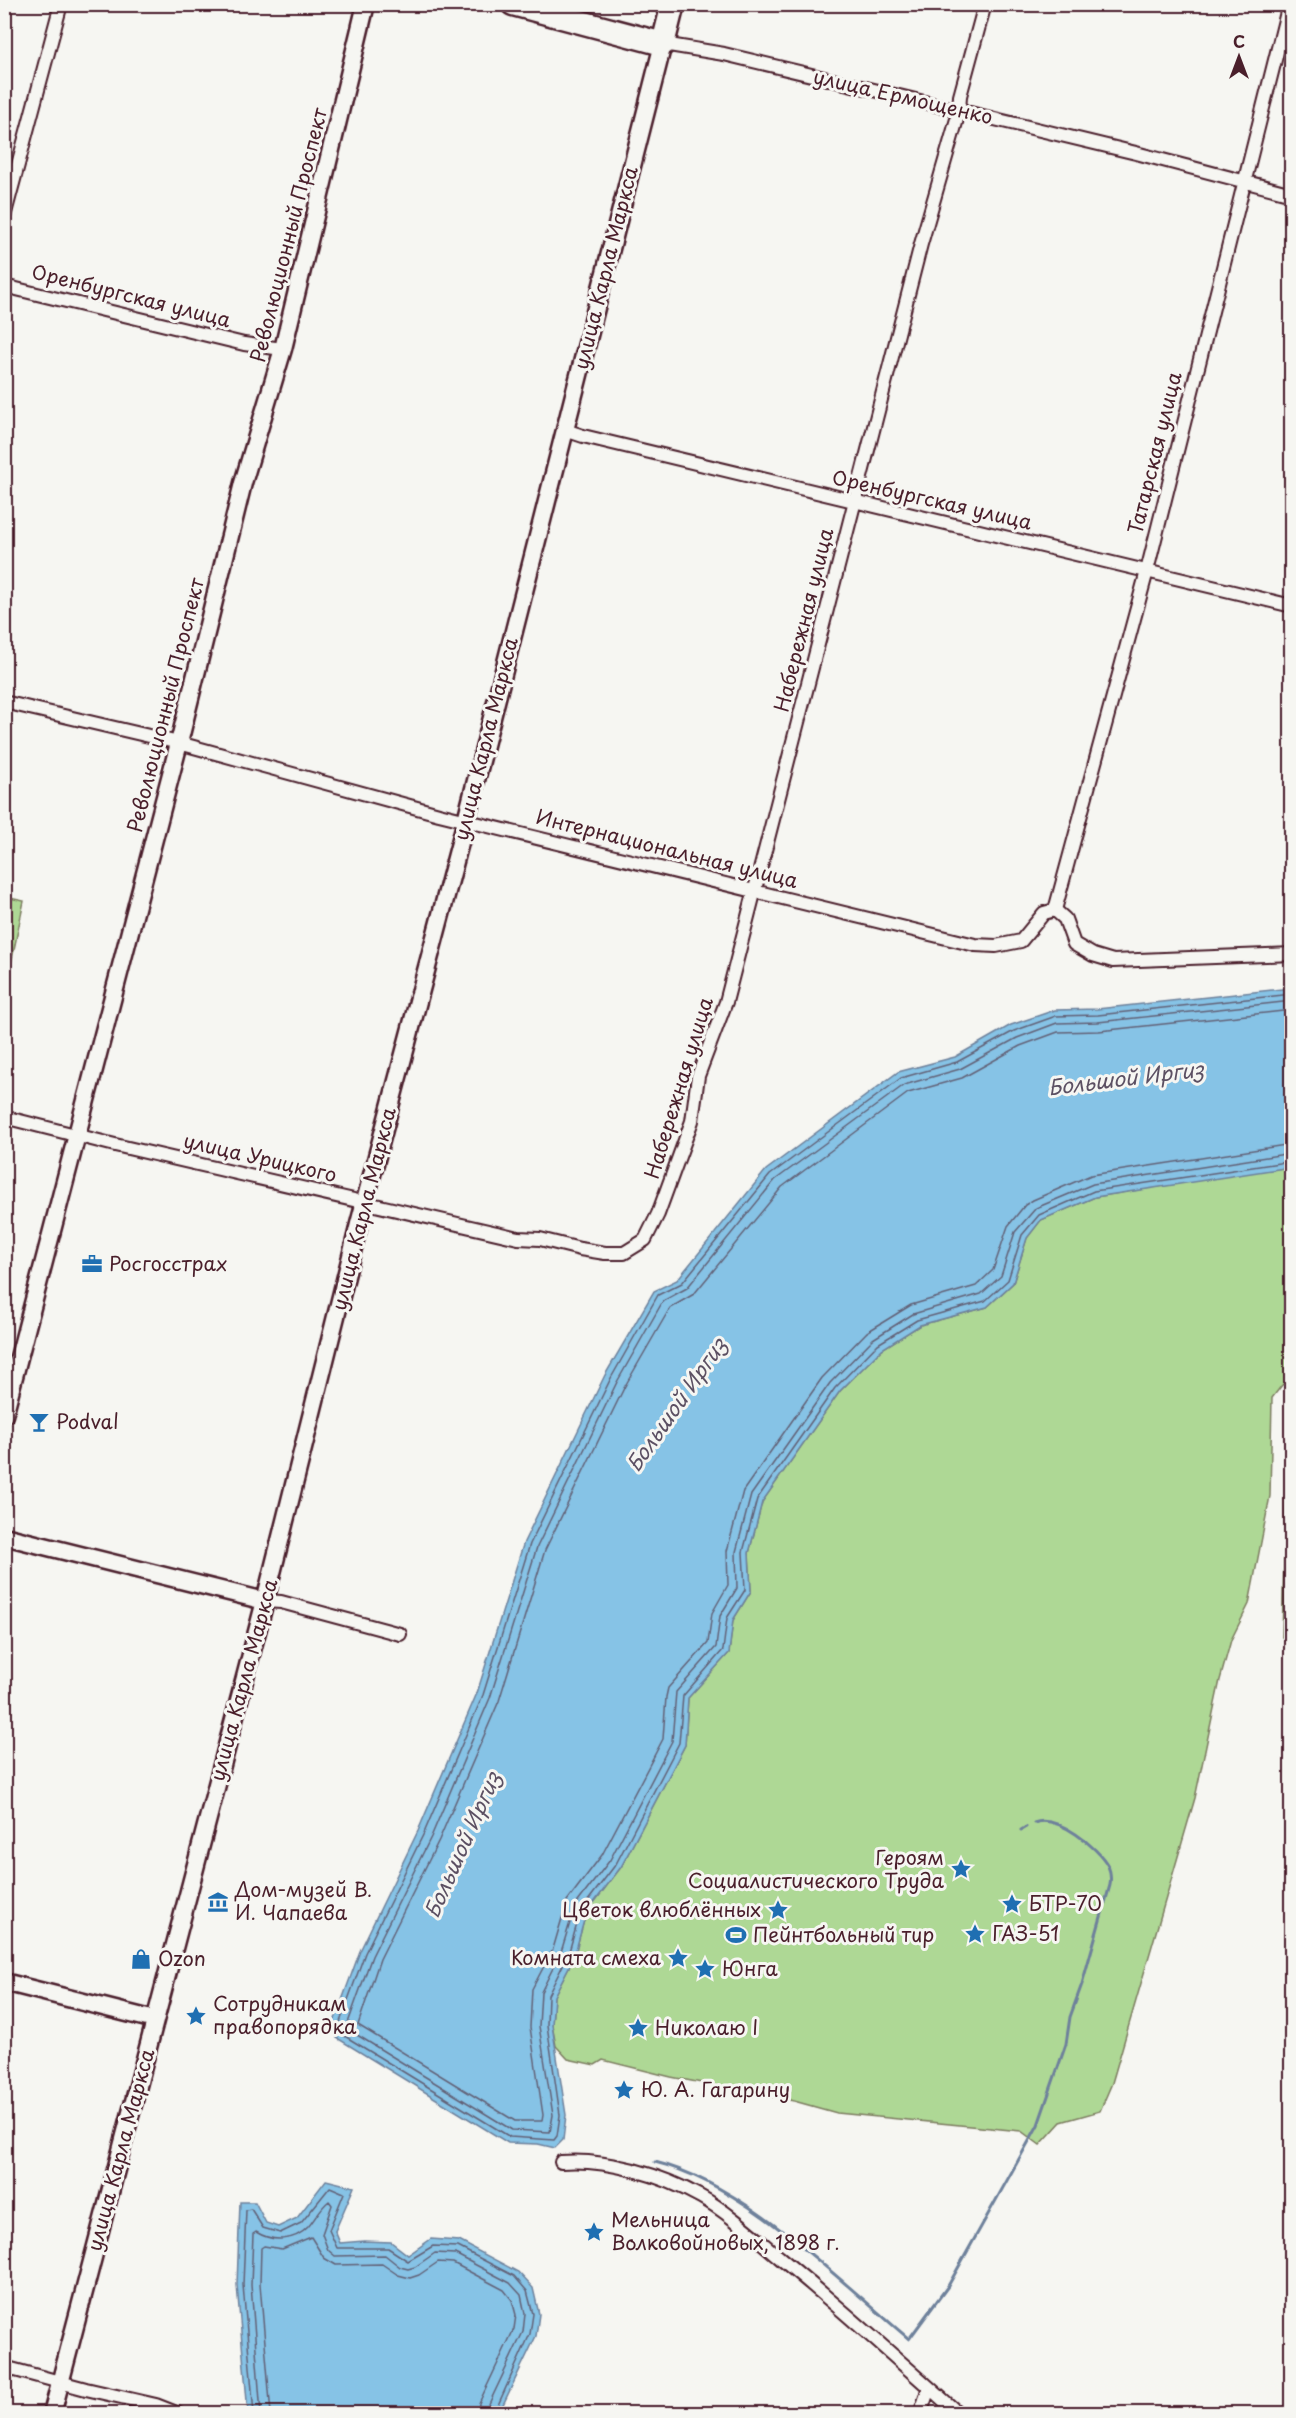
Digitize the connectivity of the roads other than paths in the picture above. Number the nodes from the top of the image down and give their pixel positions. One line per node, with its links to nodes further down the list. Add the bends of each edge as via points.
1 (61, 4): 11 (street)
2 (366, 4): 13 (main road, Революционный Проспект)
3 (513, 4): 7 (highway, улица Ермощенко)
4 (673, 4): 7 (highway, улица Карла Маркса)
5 (985, 4): 8 (street, Набережная улица)
6 (1289, 4): 9 (street, Татарская улица)
7 (663, 44): 8 (street, улица Ермощенко, via 724,54); 14 (main road, улица Карла Маркса)
8 (958, 112): 9 (street, улица Ермощенко); 15 (street, Набережная улица)
9 (1244, 182): 10 (street, улица Ермощенко); 16 (street, Татарская улица)
10 (1292, 194)
11 (4, 217)
12 (4, 286): 13 (street, Оренбургская улица)
13 (283, 350): 19 (main road, Революционный Проспект, via 243,483)
14 (565, 430): 15 (street, Оренбургская улица); 20 (main road, улица Карла Маркса)
15 (855, 502): 16 (street, Оренбургская улица); 21 (street, Набережная улица)
16 (1147, 571): 17 (street, Оренбургская улица); 22 (street, Татарская улица)
17 (1292, 606)
18 (4, 702): 19 (street, Интернациональная улица)
19 (180, 743): 20 (street, Интернациональная улица); 25 (main road, Революционный Проспект)
20 (466, 820): 21 (street, Интернациональная улица); 26 (main road, улица Карла Маркса)
21 (755, 890): 22 (street, Интернациональная улица, via 975,945 1021,941 1044,913); 27 (street, Набережная улица, via 726,1002 698,1076 692,1121)
22 (1055, 910): 23 (street, via 1065,919 1074,944 1113,961)
23 (1292, 954)
24 (4, 1117): 25 (street, улица Урицкого)
25 (77, 1136): 26 (street, улица Урицкого); 28 (main road, Революционный Проспект)
26 (365, 1202): 27 (street, улица Урицкого, via 597,1252 624,1253); 30 (main road, улица Карла Маркса)
27 (645, 1240)
28 (4, 1415)
29 (4, 1536): 30 (main road)
30 (265, 1601): 31 (street); 33 (main road, улица Карла Маркса)
31 (400, 1634)
32 (4, 1982): 33 (main road)
33 (155, 2020): 36 (main road, улица Карла Маркса)
34 (561, 2162): 37 (street, via 583,2160 637,2172 702,2197 814,2286)
35 (4, 2367): 36 (street)
36 (60, 2382): 38 (main road, улица Карла Маркса); 39 (street)
37 (929, 2388): 40 (street); 41 (street)
38 (52, 2414)
39 (179, 2414)
40 (920, 2414)
41 (959, 2414)

